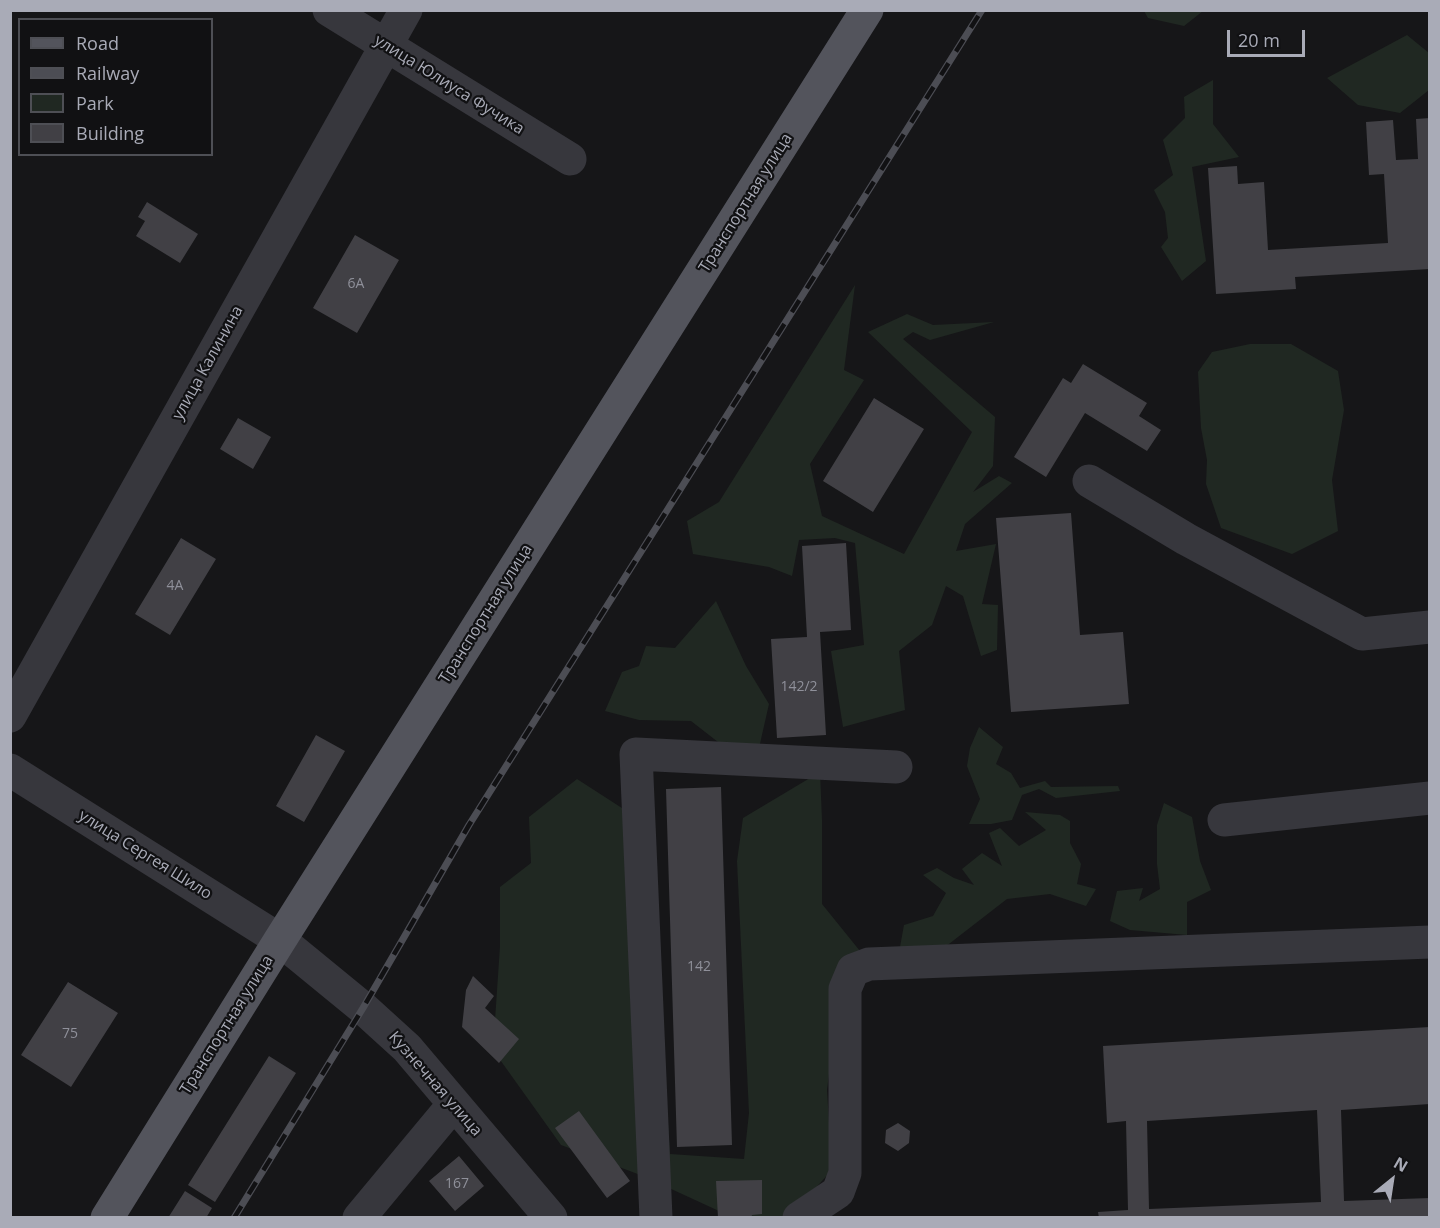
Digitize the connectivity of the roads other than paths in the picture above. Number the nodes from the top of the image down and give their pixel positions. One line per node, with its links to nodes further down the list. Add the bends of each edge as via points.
1 (329, 10): 4 (street, улица Юлиуса Фучика)
2 (406, 10): 4 (street, улица Калинина)
3 (867, 10): 13 (main road, Транспортная улица)
4 (385, 45): 5 (street, улица Юлиуса Фучика); 8 (street, улица Калинина)
5 (570, 159)
6 (1089, 481): 7 (street, via 1186,539 1362,634)
7 (1430, 627)
8 (10, 716)
9 (896, 767): 20 (street, via 636,754)
10 (10, 770): 13 (street, улица Сергея Шило)
11 (1430, 798): 12 (street)
12 (1224, 820)
13 (280, 940): 15 (street, Кузнечная улица, via 406,1048); 17 (main road, Транспортная улица)
14 (1430, 942): 16 (street, via 869,964 853,970 845,989)
15 (453, 1105): 18 (street); 19 (street, Кузнечная улица)
16 (845, 1205): 21 (street)
17 (107, 1218)
18 (359, 1218)
19 (550, 1218)
20 (656, 1218)
21 (799, 1218)

